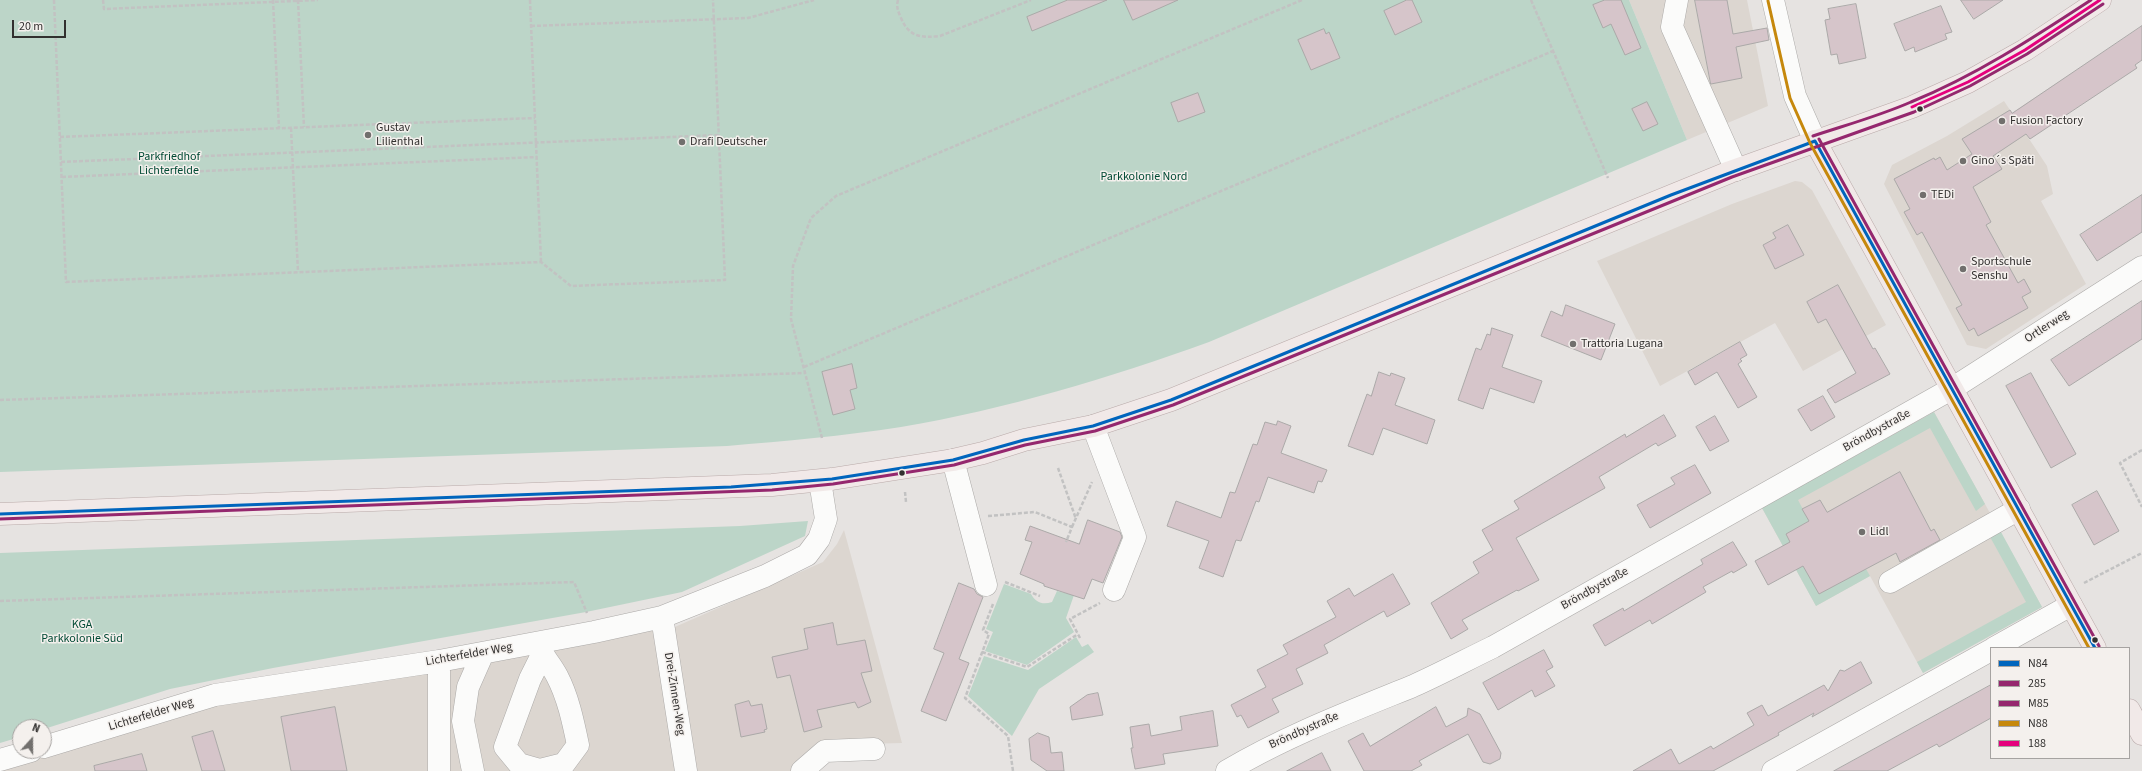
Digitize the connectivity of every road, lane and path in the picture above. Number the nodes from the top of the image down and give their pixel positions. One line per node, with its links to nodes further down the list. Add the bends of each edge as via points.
1 (54, 0): 24 (path)
2 (103, 0): 15 (path, via 104,9)
3 (298, 0): 4 (path); 15 (path); 20 (path)
4 (318, 0)
5 (530, 0): 17 (path)
6 (713, 0): 16 (path)
7 (814, 0): 16 (path, via 748,18)
8 (898, 0): 9 (path, via 896,6 905,28 919,36 930,37 940,36)
9 (1031, 0)
10 (1302, 0): 37 (path, via 836,196 811,218 793,266 791,319)
11 (1531, 0): 18 (path)
12 (1677, 0): 31 (street, via 1672,27)
13 (1773, 0): 25 (street, via 1795,96)
14 (2100, 0): 25 (main road, via 2025,50 1968,82 1912,107)
15 (273, 1): 21 (path)
16 (714, 21): 17 (path); 23 (path)
17 (531, 26): 19 (path)
18 (1553, 51): 33 (path); 37 (path)
19 (535, 118): 20 (path); 26 (path)
20 (304, 127): 22 (path)
21 (279, 128): 22 (path); 24 (path)
22 (292, 128): 27 (path)
23 (719, 135): 26 (path); 34 (path, via 725,280 571,286)
24 (60, 137): 29 (path)
25 (1815, 141): 31 (main road); 39 (main road)
26 (536, 142): 27 (path); 28 (path)
27 (293, 152): 29 (path); 30 (path)
28 (537, 158): 30 (path); 34 (path)
29 (61, 162): 32 (path)
30 (293, 168): 32 (path); 36 (path)
31 (1736, 170): 41 (main road, via 1253,368 1171,400)
32 (62, 177): 36 (path, via 66,282)
33 (1608, 178)
34 (541, 262): 36 (path)
35 (2142, 266): 39 (street, Ortlerweg)
36 (298, 272)
37 (804, 367): 38 (path)
38 (805, 373): 40 (path); 42 (path)
39 (1953, 388): 51 (main road); 87 (street, Bröndbystraße, via 1493,647 1424,681 1326,720 1268,747)
40 (0, 400)
41 (1093, 426): 44 (street); 45 (main road, via 1024,440)
42 (822, 438)
43 (2142, 450): 50 (path, via 2120,463)
44 (1103, 456): 54 (path); 61 (street, via 1135,537)
45 (953, 460): 47 (main road); 53 (street)
46 (1058, 468): 54 (path)
47 (820, 481): 52 (main road, via 731,487); 65 (street, Lichterfelder Weg, via 826,519 819,539 807,555 765,576)
48 (905, 492): 49 (path)
49 (906, 502)
50 (2142, 507)
51 (2019, 509): 58 (street); 64 (main road)
52 (0, 514)
53 (982, 517): 55 (path, via 1035,512); 60 (street)
54 (1076, 519): 55 (path)
55 (1072, 527): 56 (path)
56 (1066, 542)
57 (2142, 553): 59 (path)
58 (1890, 582)
59 (2084, 583)
60 (994, 589): 62 (path); 73 (path, via 983,630 989,634)
61 (1114, 590): 67 (path, via 1106,599 1070,620)
62 (1040, 596)
63 (0, 601): 66 (path, via 574,582)
64 (2071, 605): 69 (street); 70 (main road)
65 (662, 616): 66 (street, Lichterfelder Weg); 84 (street, Drei-Zinnen-Weg)
66 (594, 632): 71 (street, Lichterfelder Weg)
67 (1078, 634): 68 (path); 73 (path, via 1027,667)
68 (1080, 638)
69 (1996, 647)
70 (2094, 647)
71 (539, 649): 71 (street, via 556,675 571,711 578,745 564,764 540,770 519,764 505,747); 74 (street, Lichterfelder Weg)
72 (1990, 651): 88 (street)
73 (982, 652): 86 (path, via 965,698 1008,736)
74 (483, 653): 75 (street, Lichterfelder Weg); 83 (street, via 468,687 463,721)
75 (439, 661): 78 (street, Lichterfelder Weg, via 215,695); 82 (street)
76 (2130, 712): 77 (main road)
77 (2142, 734)
78 (52, 745)
79 (874, 749): 85 (street, via 825,751)
80 (12, 757): 81 (street)
81 (0, 760)
82 (439, 771)
83 (474, 771)
84 (686, 771)
85 (802, 771)
86 (1013, 771)
87 (1227, 771)
88 (1772, 771)

